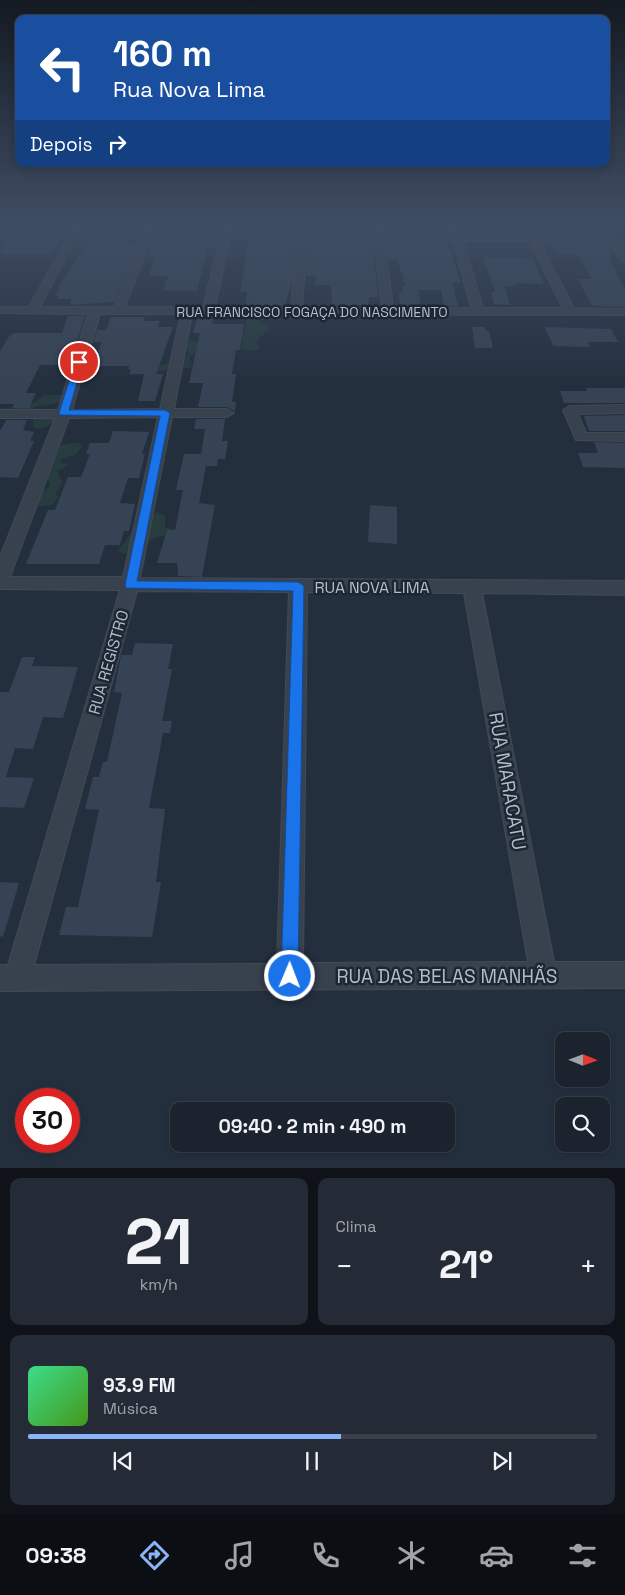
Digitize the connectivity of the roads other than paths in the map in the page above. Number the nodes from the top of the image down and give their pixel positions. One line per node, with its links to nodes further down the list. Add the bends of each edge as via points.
1 (51, 276): 9 (street)
2 (132, 276): 10 (street)
3 (216, 276): 13 (street)
4 (299, 276): 14 (street)
5 (384, 276): 15 (street)
6 (468, 276): 16 (street)
7 (552, 276): 17 (street)
8 (4, 310): 9 (street, RUA FRANCISCO FOGAÇA DO NASCIMENTO); 19 (street)
9 (33, 310): 11 (street, RUA FRANCISCO FOGAÇA DO NASCIMENTO)
10 (118, 310): 11 (street, RUA FRANCISCO FOGAÇA DO NASCIMENTO); 12 (street, RUA FRANCISCO FOGAÇA DO NASCIMENTO)
11 (95, 311): 21 (street)
12 (187, 312): 13 (street, RUA FRANCISCO FOGAÇA DO NASCIMENTO); 22 (street, RUA REGISTRO)
13 (208, 312): 14 (street, RUA FRANCISCO FOGAÇA DO NASCIMENTO)
14 (296, 312): 15 (street, RUA FRANCISCO FOGAÇA DO NASCIMENTO)
15 (388, 312): 16 (street, RUA FRANCISCO FOGAÇA DO NASCIMENTO)
16 (478, 312): 17 (street, RUA FRANCISCO FOGAÇA DO NASCIMENTO)
17 (570, 312): 18 (street, RUA FRANCISCO FOGAÇA DO NASCIMENTO)
18 (625, 312)
19 (0, 323)
20 (625, 410): 25 (street, via 570,410 580,437)
21 (64, 413): 22 (street); 24 (street); 26 (street)
22 (165, 413): 23 (street); 28 (street, RUA REGISTRO)
23 (227, 413)
24 (0, 414)
25 (625, 437)
26 (0, 579)
27 (0, 583): 28 (street, RUA NOVA LIMA)
28 (130, 585): 29 (street, RUA NOVA LIMA); 35 (street, RUA REGISTRO)
29 (298, 586): 30 (street, RUA NOVA LIMA); 34 (street)
30 (472, 587): 31 (street, RUA NOVA LIMA); 32 (street, RUA MARACATU)
31 (625, 588)
32 (543, 975): 33 (street, RUA DAS BELAS MANHÃS); 34 (street, RUA DAS BELAS MANHÃS)
33 (625, 975)
34 (290, 976): 35 (street, RUA DAS BELAS MANHÃS)
35 (8, 978)

